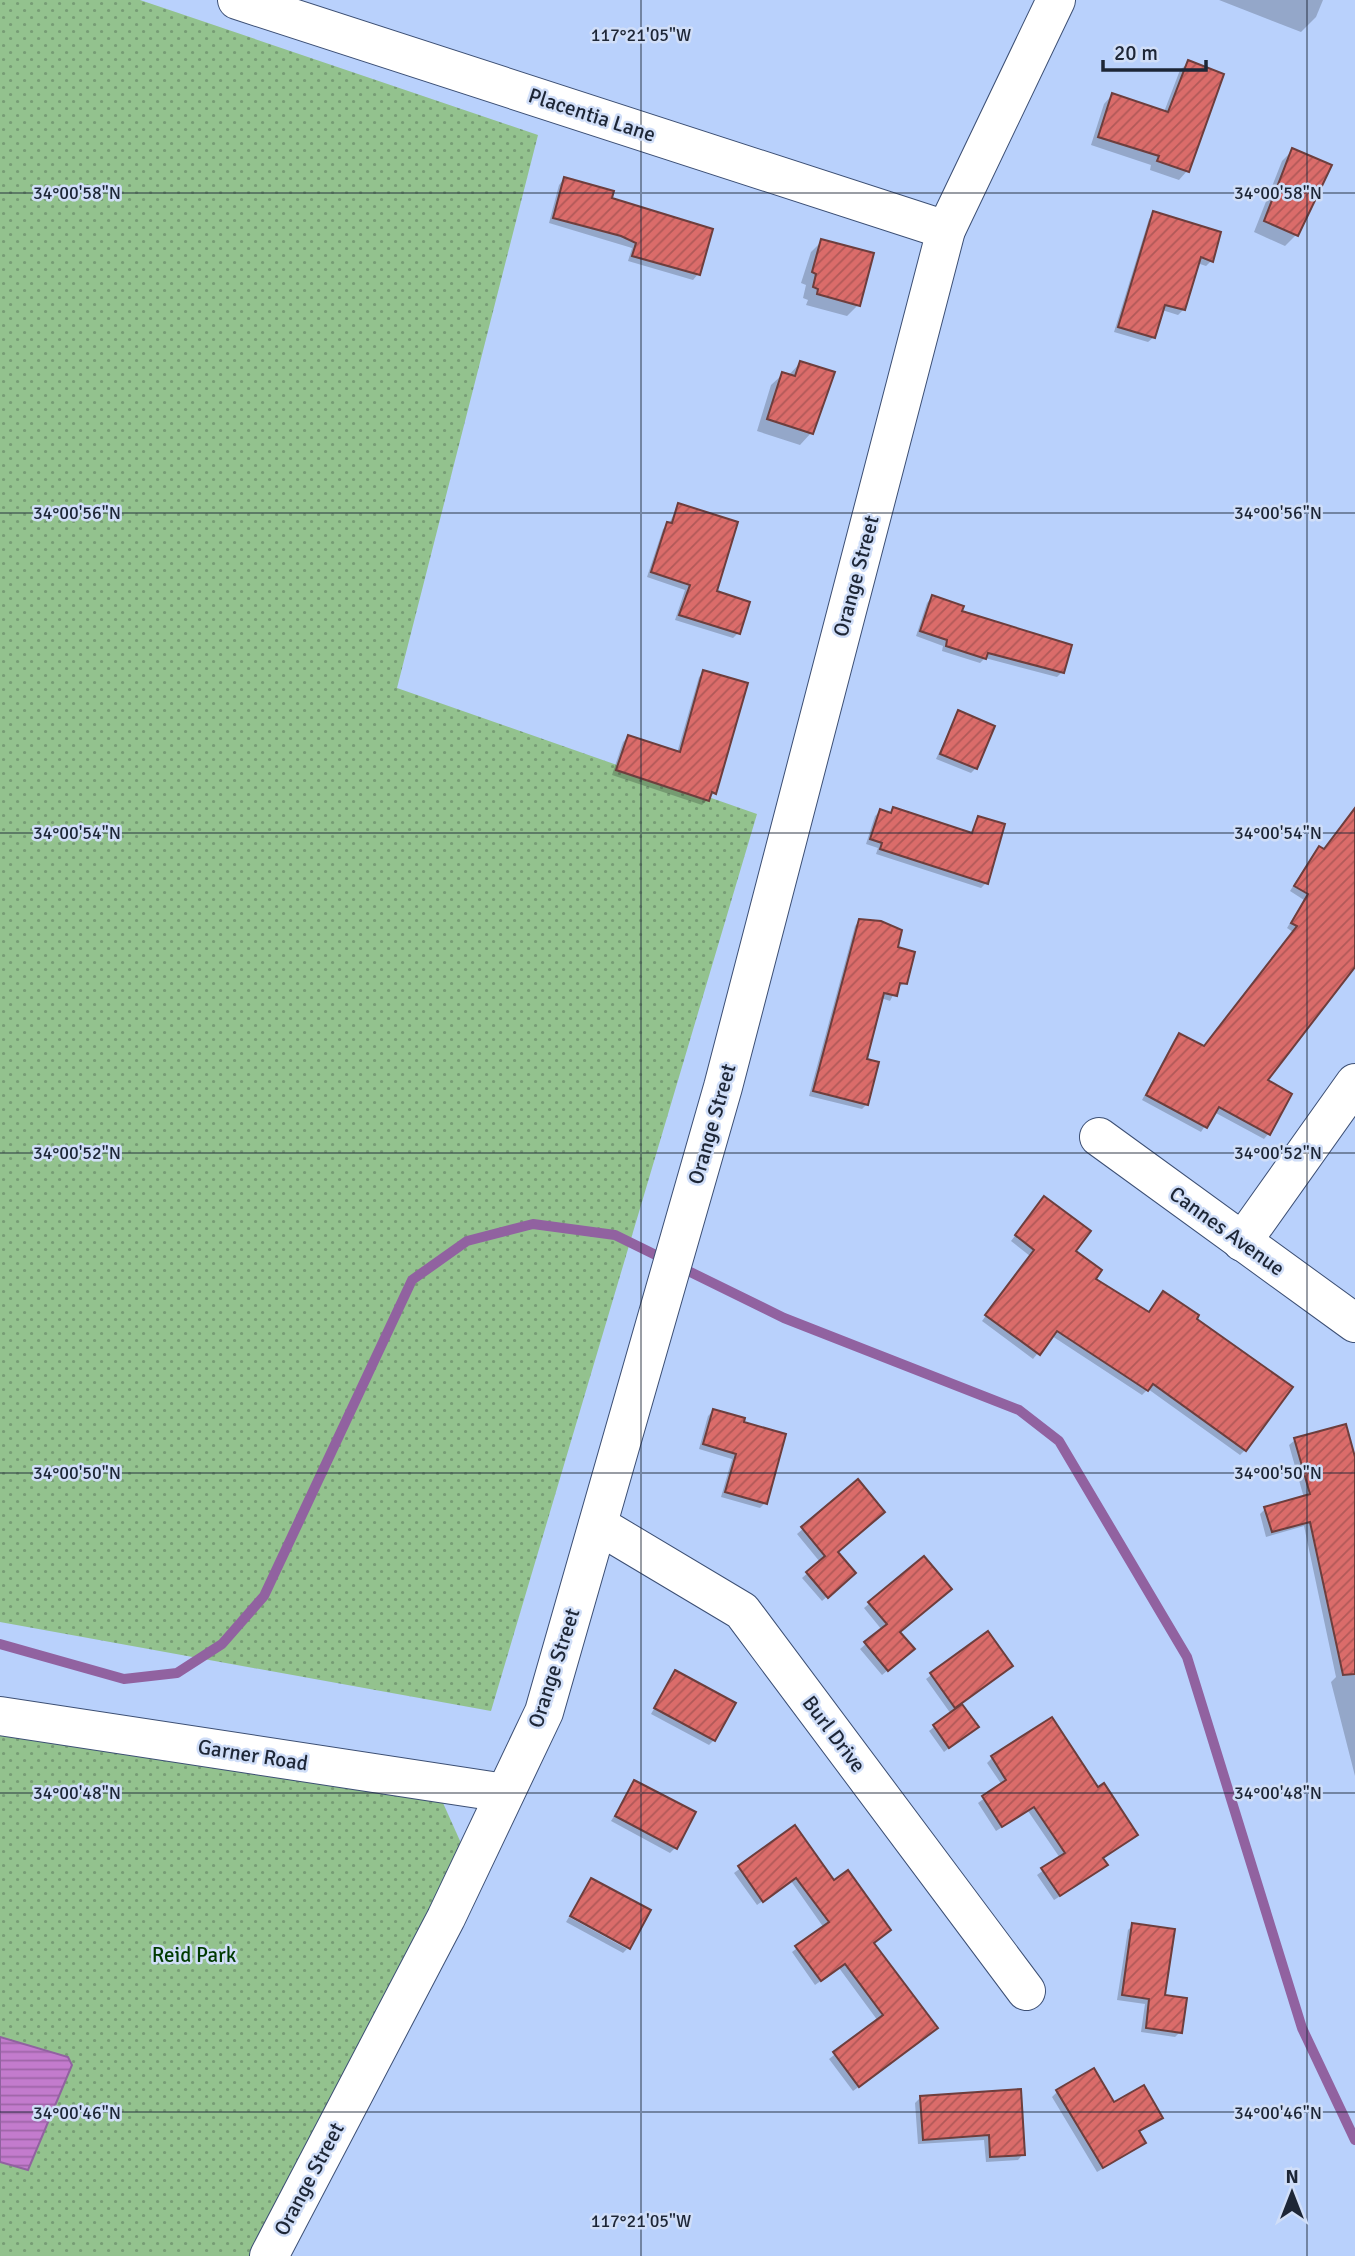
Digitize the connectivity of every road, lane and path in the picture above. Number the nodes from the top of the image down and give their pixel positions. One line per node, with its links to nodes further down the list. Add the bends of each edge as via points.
1 (237, 0): 3 (street, Placentia Lane)
2 (1056, 0): 3 (street, Orange Street)
3 (946, 230): 8 (street, Orange Street, via 723,1087)
4 (1355, 1083): 6 (street)
5 (1098, 1138): 6 (street, Cannes Avenue)
6 (1242, 1242): 7 (street, Cannes Avenue)
7 (1355, 1323)
8 (598, 1525): 10 (street, Orange Street, via 544,1712); 11 (street, Burl Drive, via 742,1611)
9 (0, 1716): 10 (street, Garner Road)
10 (505, 1793): 12 (street, Orange Street, via 446,1918)
11 (1026, 1992)
12 (269, 2256)

